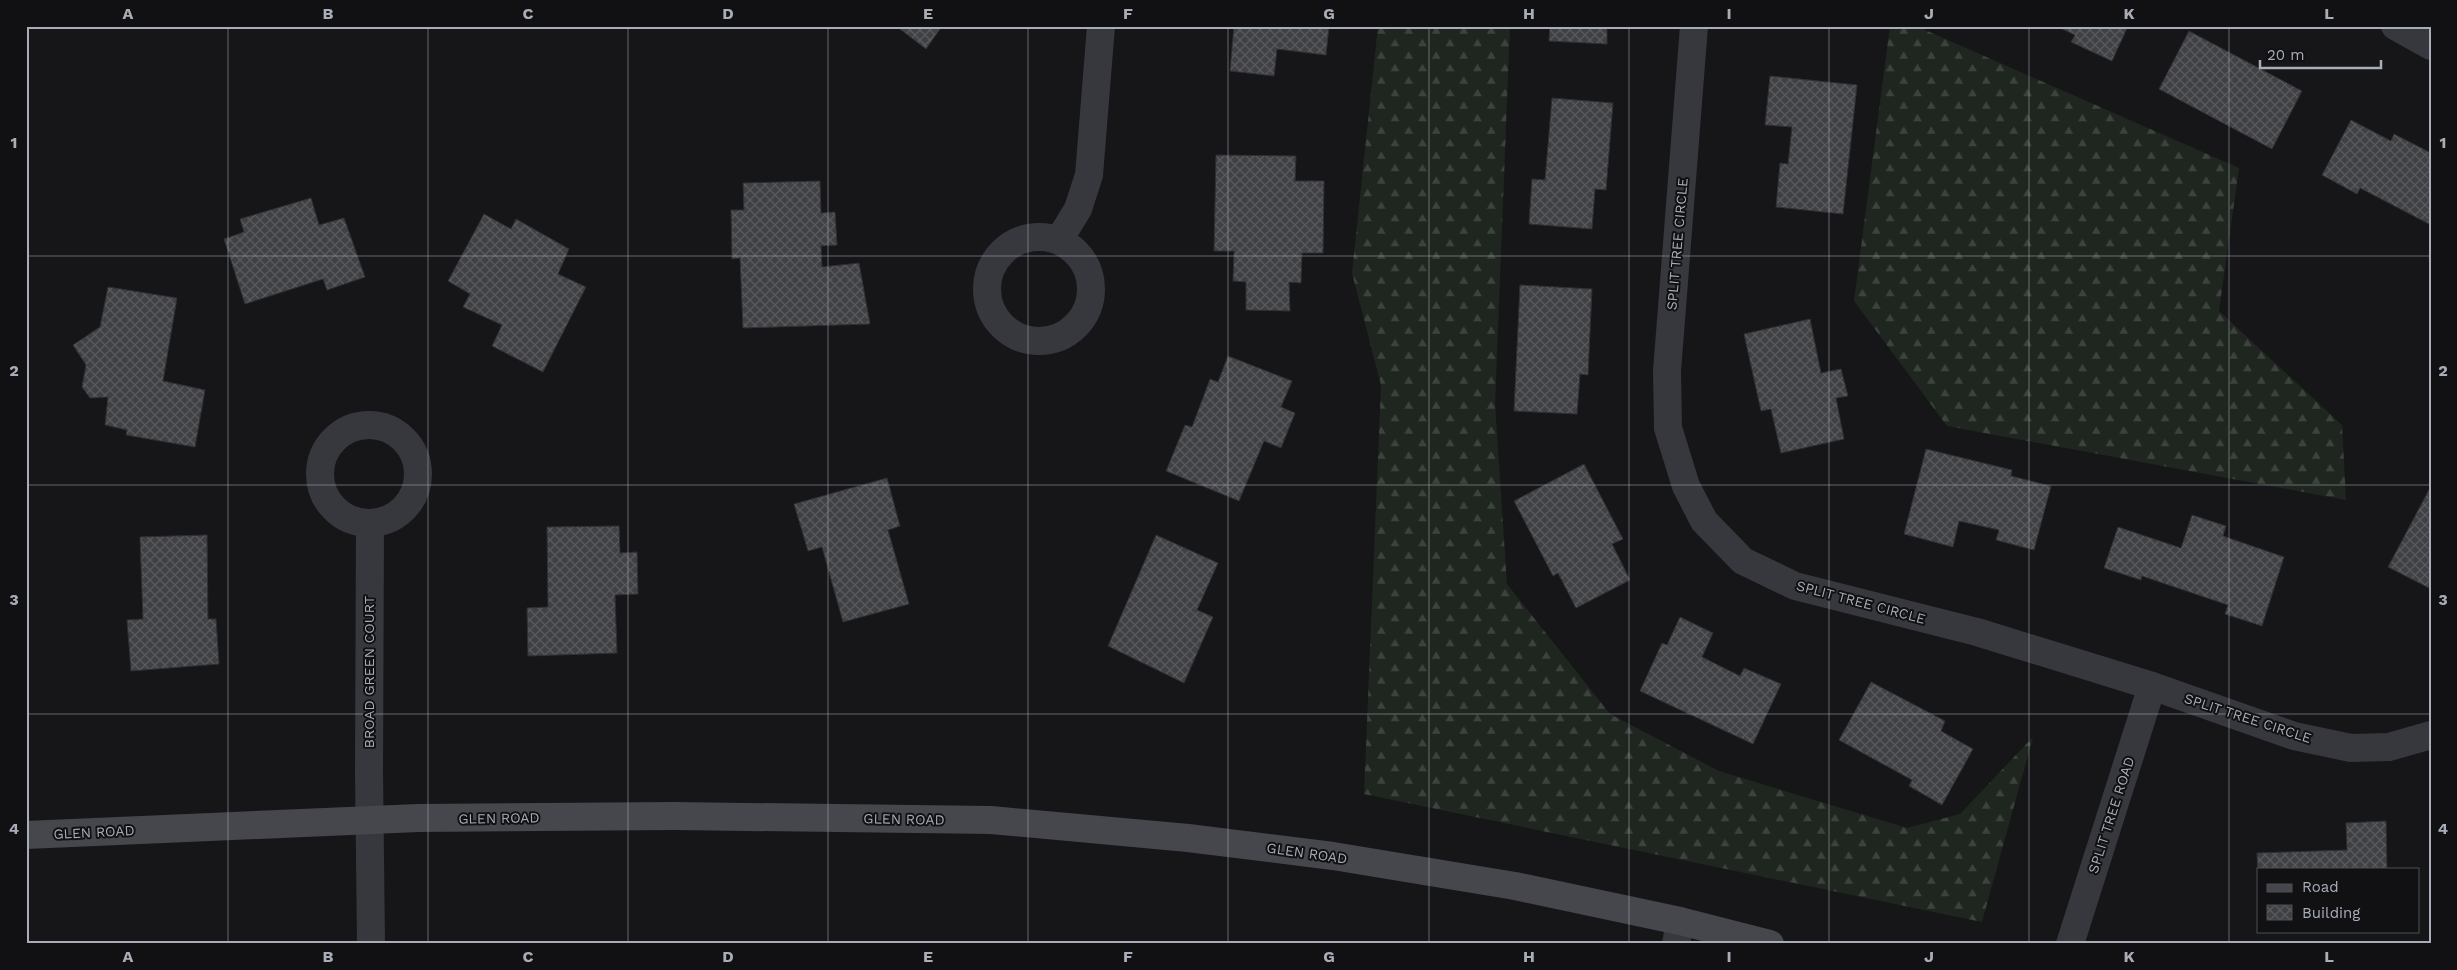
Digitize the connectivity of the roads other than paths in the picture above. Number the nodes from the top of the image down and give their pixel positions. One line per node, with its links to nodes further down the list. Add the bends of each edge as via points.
1 (1101, 26): 5 (street, via 1089,175 1078,209)
2 (1694, 26): 7 (street, SPLIT TREE CIRCLE, via 1667,371 1668,428 1686,486 1704,521 1743,562 1795,586 1977,632)
3 (2395, 26): 4 (street)
4 (2431, 46)
5 (1059, 240)
6 (370, 523): 9 (street, BROAD GREEN COURT)
7 (2152, 686): 8 (street, SPLIT TREE CIRCLE, via 2294,736 2351,748 2389,747); 14 (street, SPLIT TREE ROAD)
8 (2431, 735)
9 (369, 820): 10 (main road, GLEN ROAD); 11 (main road, GLEN ROAD, via 684,816 992,820 1188,838 1333,856 1515,886); 12 (street, BROAD GREEN COURT)
10 (26, 835)
11 (1678, 932): 13 (main road, GLEN ROAD)
12 (371, 944)
13 (1770, 944)
14 (2070, 944)

